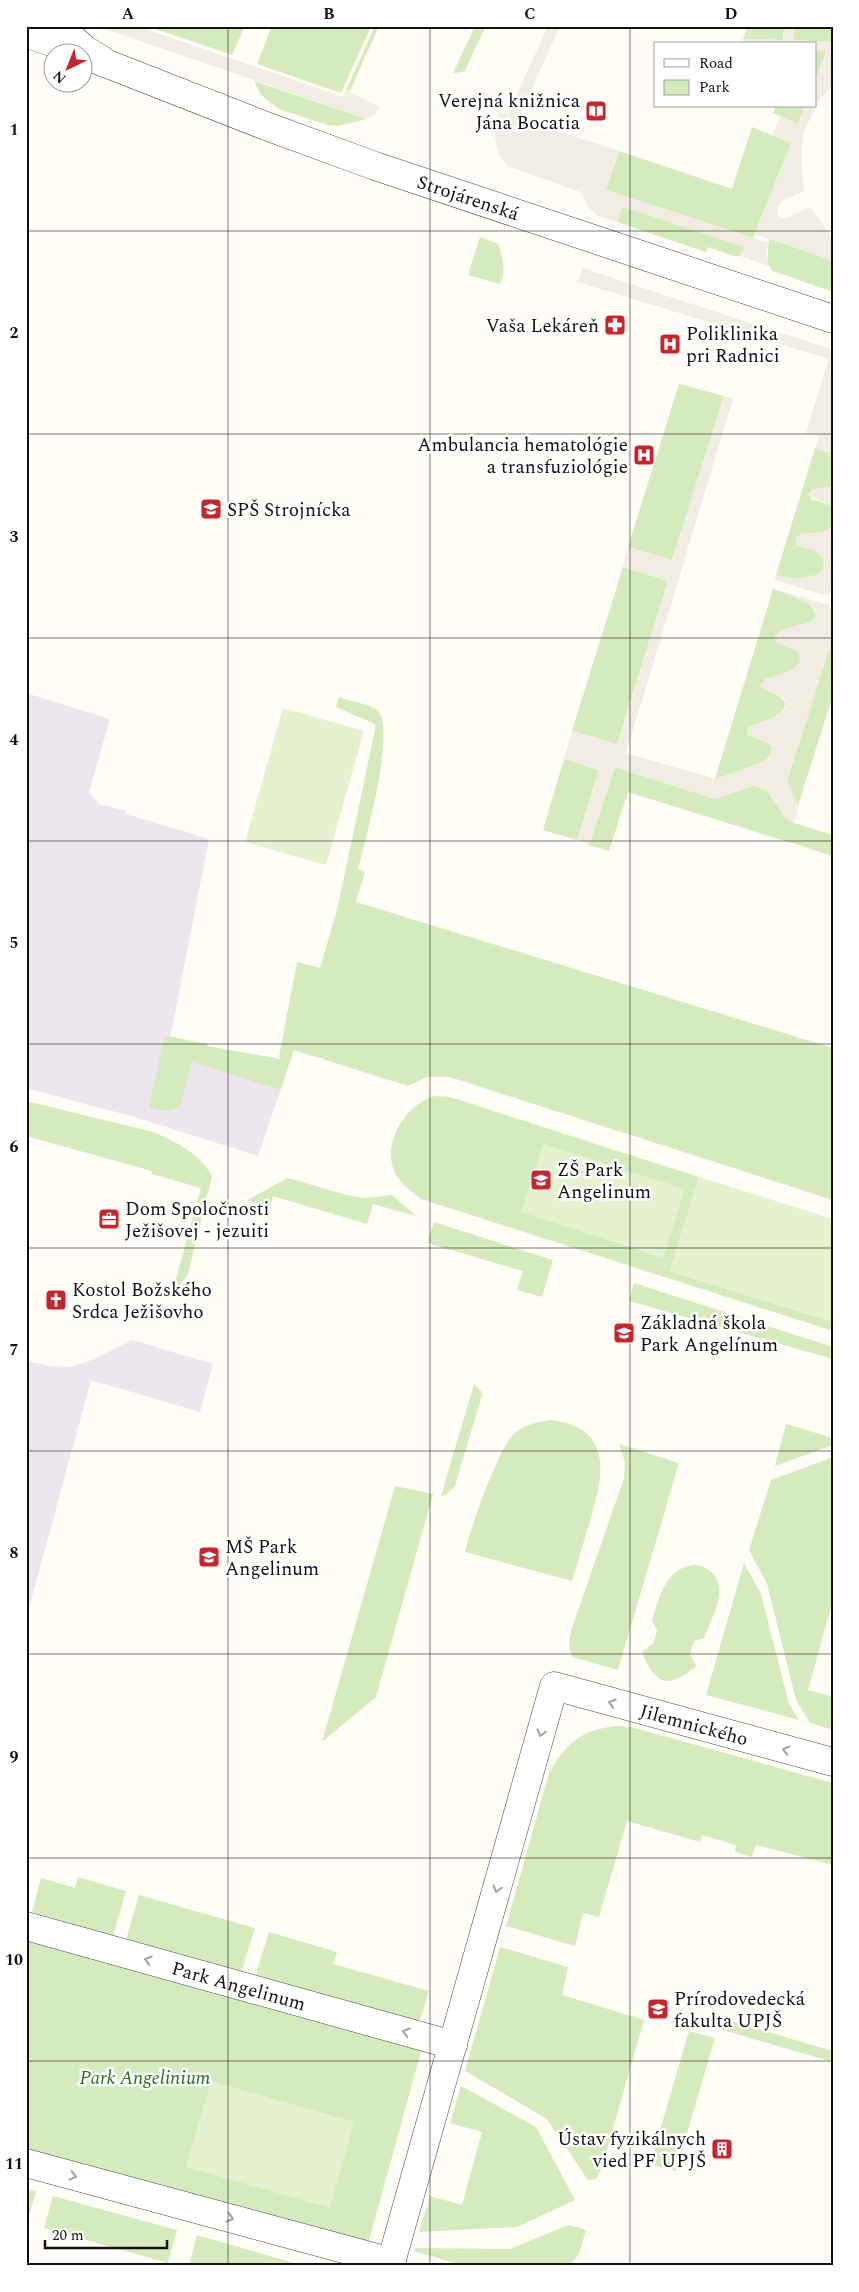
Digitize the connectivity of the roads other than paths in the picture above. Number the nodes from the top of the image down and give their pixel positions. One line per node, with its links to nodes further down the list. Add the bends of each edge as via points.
1 (59, 26): 5 (street, Strojárenská, via 84,49)
2 (26, 33): 3 (street)
3 (51, 42)
4 (92, 58): 5 (street, Strojárenská)
5 (110, 64): 6 (street, Strojárenská, via 375,166)
6 (833, 319)
7 (833, 1762): 9 (street, Jilemnického, one-way to 9, via 554,1686)
8 (26, 1926): 9 (street, Park Angelinum, one-way to 8)
9 (453, 2044): 11 (street)
10 (26, 2163): 11 (street, one-way to 11)
11 (391, 2264)

